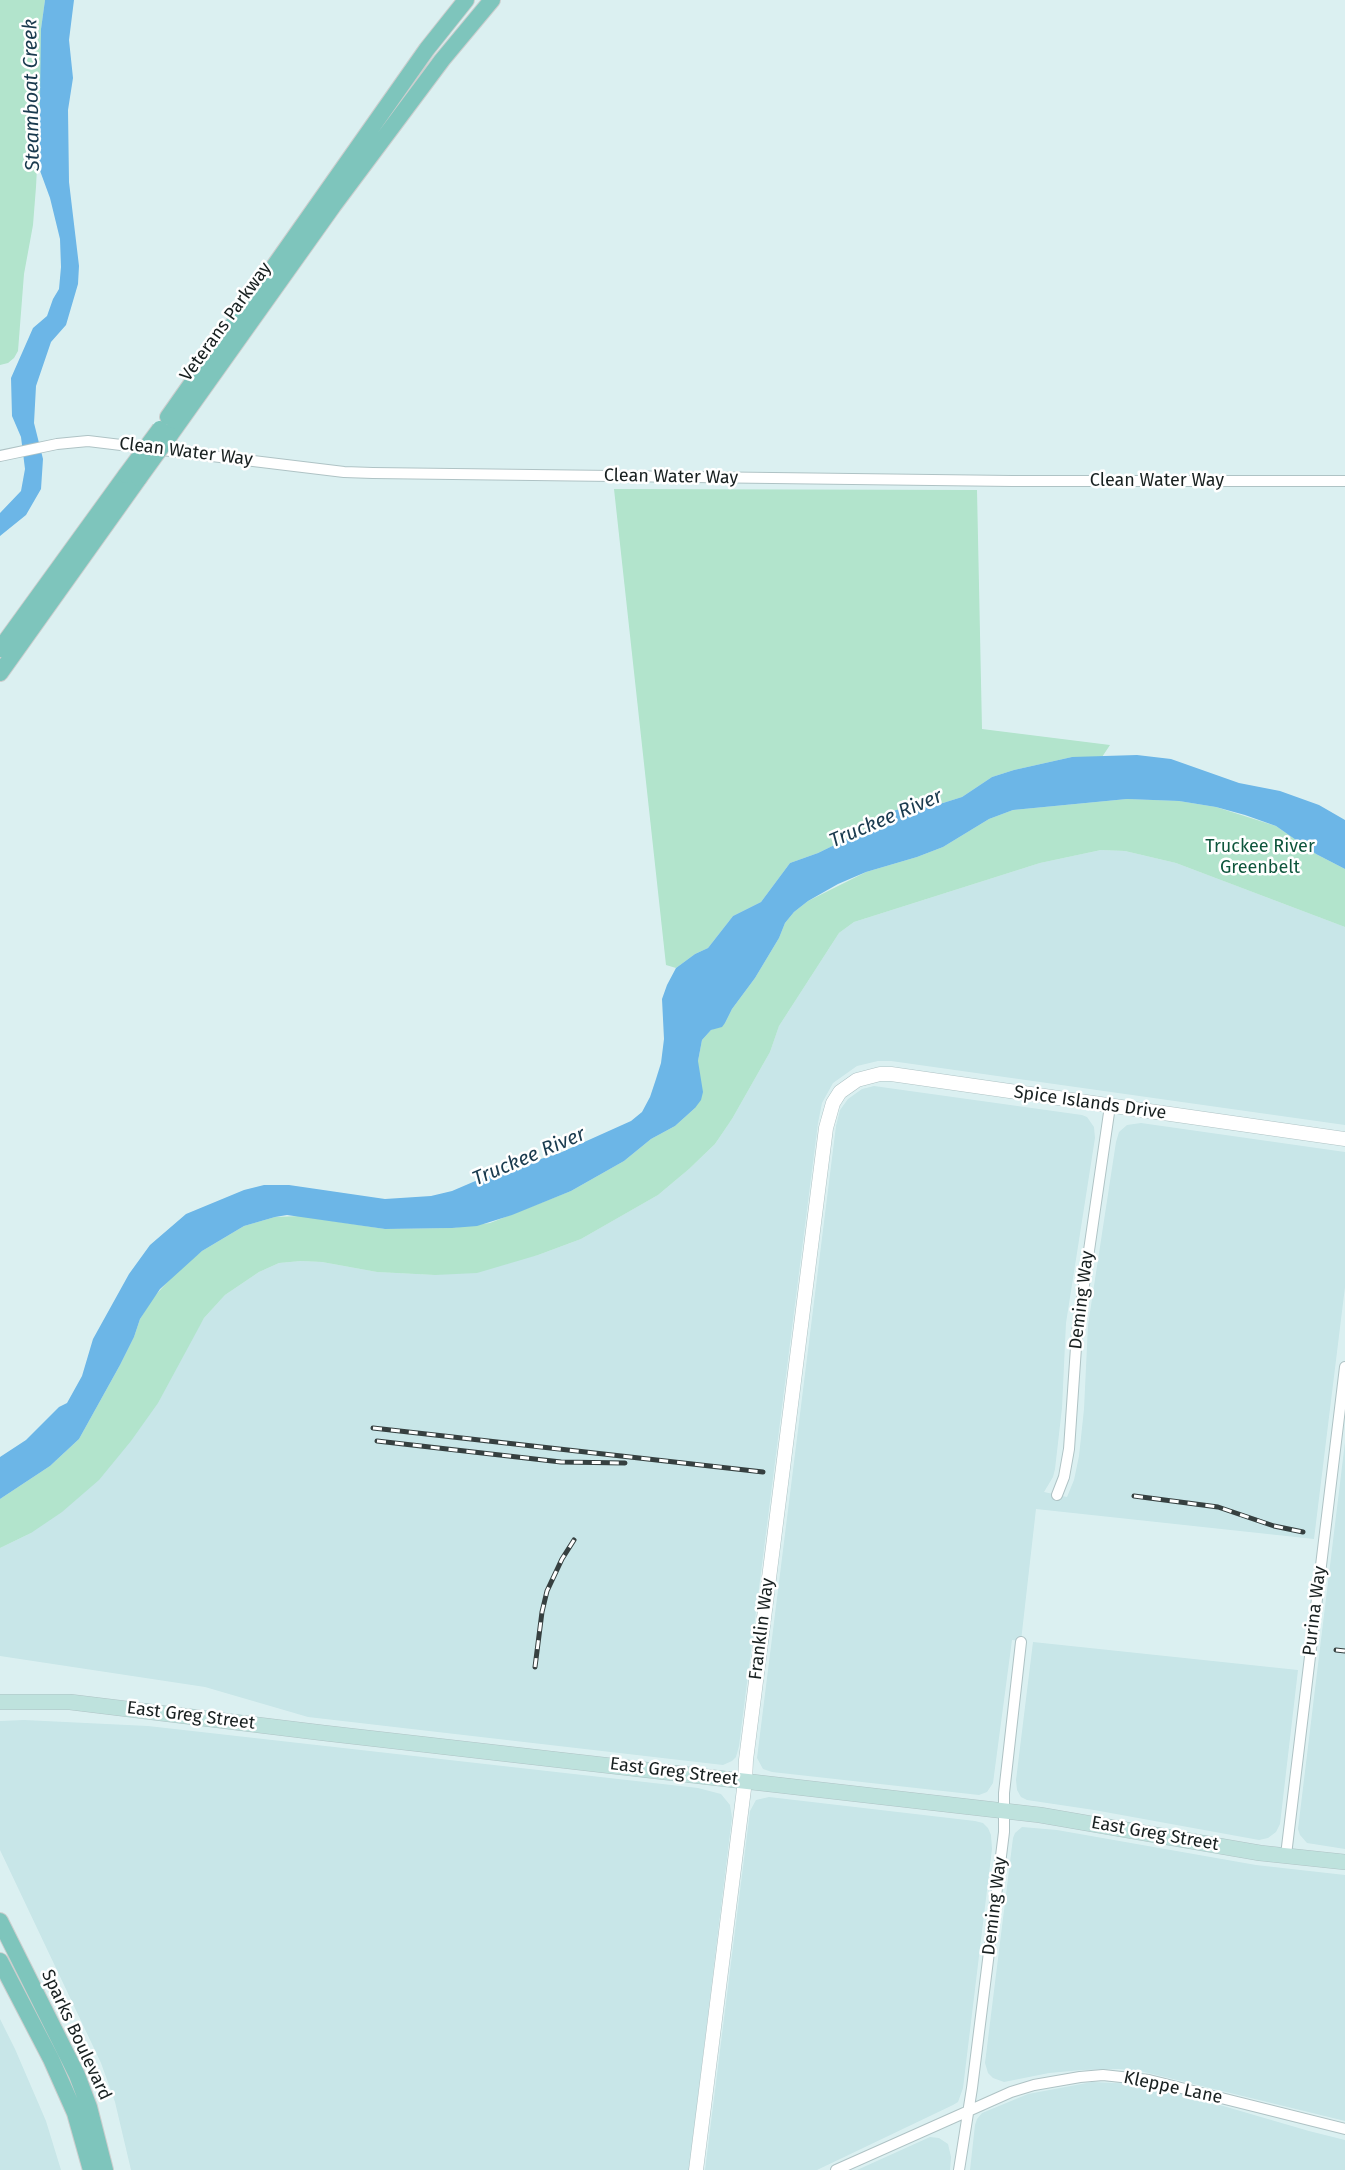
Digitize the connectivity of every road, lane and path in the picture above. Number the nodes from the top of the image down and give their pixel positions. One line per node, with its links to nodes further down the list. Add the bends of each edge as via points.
1 (466, 0): 3 (main road, Veterans Parkway, via 427,49)
2 (492, 0): 3 (main road, Veterans Parkway, via 442,60)
3 (165, 432): 5 (main road, Veterans Parkway, bridge)
4 (0, 456): 6 (street, Clean Water Way, via 71,442 104,442 373,473)
5 (133, 476): 7 (main road, Veterans Parkway); 8 (main road, Veterans Parkway)
6 (1345, 481)
7 (0, 649)
8 (0, 673)
9 (840, 1092): 10 (street, Spice Islands Drive, via 856,1080 880,1074); 16 (street, Franklin Way, via 826,1128)
10 (1110, 1106): 11 (street, Spice Islands Drive); 13 (street, Deming Way, via 1078,1324 1069,1449)
11 (1345, 1139)
12 (1345, 1367): 18 (street, Purina Way)
13 (1056, 1495)
14 (1021, 1642): 17 (street, Deming Way)
15 (0, 1702): 16 (main road, East Greg Street, via 70,1702)
16 (745, 1781): 17 (main road, East Greg Street); 26 (street, Franklin Way)
17 (1004, 1811): 18 (main road, East Greg Street, via 1075,1819); 22 (street, Deming Way)
18 (1286, 1855): 19 (main road, East Greg Street)
19 (1345, 1862)
20 (0, 1921): 25 (main road, Sparks Boulevard, via 77,2075)
21 (0, 1961): 24 (main road, Sparks Boulevard, via 75,2113)
22 (968, 2110): 23 (street, Kleppe Lane, via 1055,2080 1127,2076); 27 (street, Kleppe Lane); 28 (street, Deming Way)
23 (1345, 2129)
24 (91, 2170)
25 (105, 2170)
26 (696, 2170)
27 (836, 2170)
28 (959, 2170)

